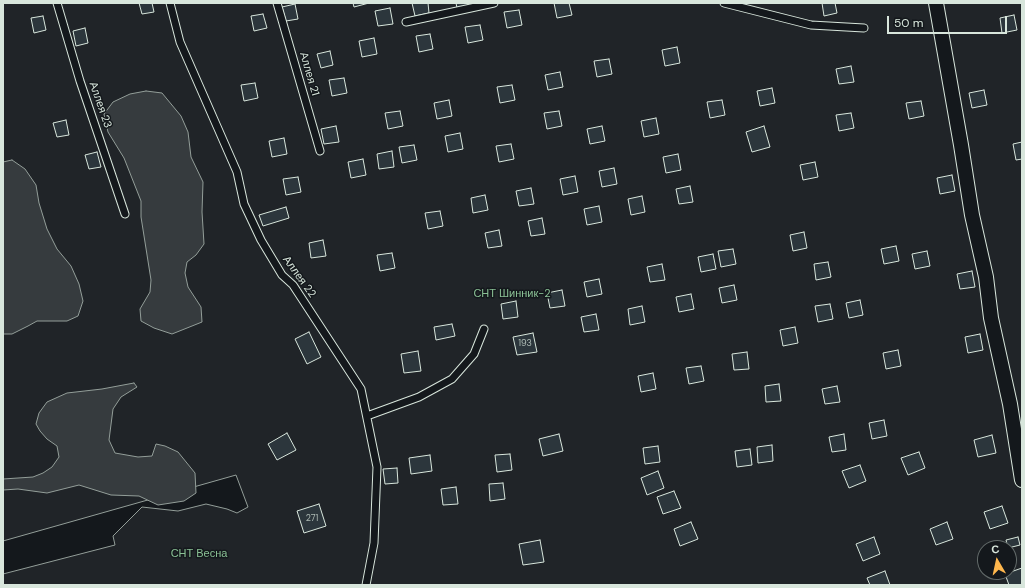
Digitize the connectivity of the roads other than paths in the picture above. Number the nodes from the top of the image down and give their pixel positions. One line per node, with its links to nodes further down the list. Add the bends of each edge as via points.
1 (57, 3): 10 (lane, Аллея 23, via 80,81)
2 (170, 3): 12 (lane, Аллея 22, via 180,42 237,172 244,204 261,240 282,275 293,285 361,389)
3 (277, 3): 9 (lane, Аллея 21)
4 (494, 3): 7 (lane)
5 (724, 3): 8 (lane, via 811,25)
6 (936, 3): 13 (street, via 972,215 1010,404)
7 (406, 22)
8 (864, 28)
9 (320, 151)
10 (126, 214)
11 (484, 329): 12 (lane, via 474,354 452,379 419,397)
12 (367, 416): 14 (lane, Аллея 22, via 377,467 374,543)
13 (1022, 480)
14 (366, 585)

